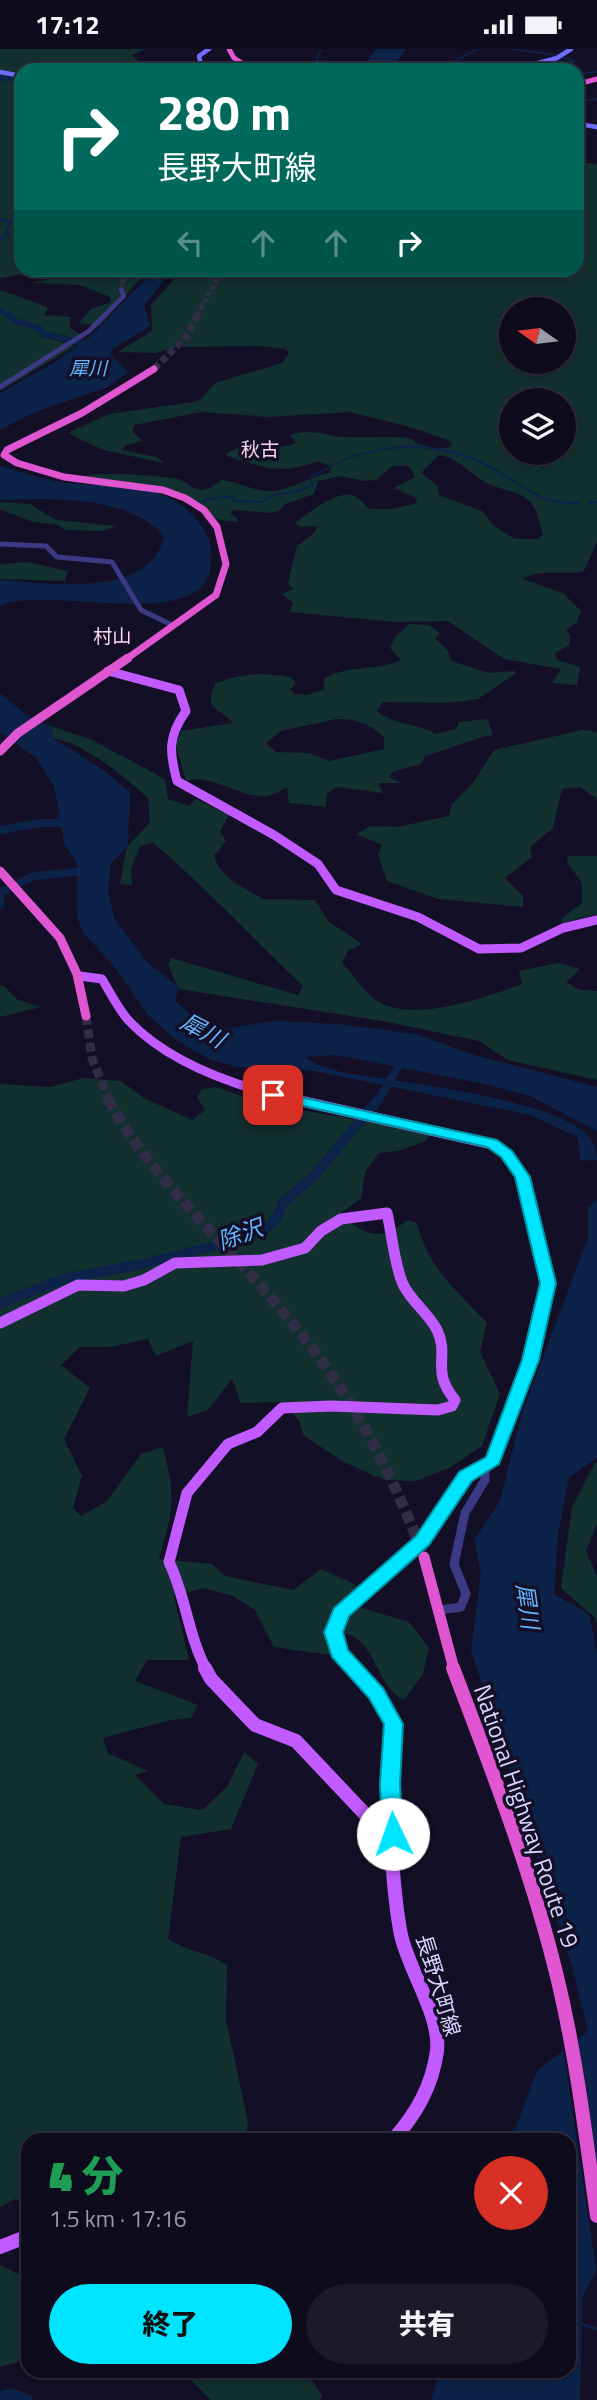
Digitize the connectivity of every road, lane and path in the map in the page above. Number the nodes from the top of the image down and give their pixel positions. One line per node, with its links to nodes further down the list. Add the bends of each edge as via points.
1 (209, 49): 4 (main road, via 199,56)
2 (229, 49): 5 (highway)
3 (571, 49): 6 (main road)
4 (200, 63)
5 (241, 63)
6 (538, 63)
7 (121, 290): 9 (street, via 121,301 89,331)
8 (154, 369): 11 (highway, via 82,413 7,450 4,456 61,477 164,490 203,509 224,546 223,585 212,600)
9 (0, 387)
10 (0, 544): 11 (street, via 46,546 52,556 112,562 138,607)
11 (174, 626): 12 (highway)
12 (108, 671): 13 (highway, via 18,733); 15 (main road, via 179,690 186,711 169,736 177,781 318,864 336,890 418,917 479,949 521,948 563,928)
13 (0, 751)
14 (0, 871): 16 (highway, via 61,939)
15 (597, 919)
16 (80, 976): 17 (highway); 19 (main road, 長野大町線, via 103,979 128,1020 195,1067 273,1095 492,1144 507,1154 522,1177 548,1283 531,1360 503,1439)
17 (86, 1016)
18 (0, 1322): 22 (main road, via 78,1285 124,1286 175,1263 262,1260 305,1248 341,1219 387,1213 402,1283 437,1330 440,1375 455,1400 452,1406 438,1410 282,1408 257,1432 228,1444 187,1493 169,1562 182,1589 194,1646 211,1679 255,1725 296,1741 380,1830)
19 (485, 1468): 21 (street, via 484,1483 465,1513 454,1564 465,1601 461,1607); 22 (main road, 長野大町線, via 466,1476 423,1541 341,1613 334,1632 339,1652 377,1693 393,1724)
20 (424, 1557): 21 (highway, National Highway Route 19)
21 (439, 1610): 24 (highway, National Highway Route 19, via 449,1657 502,1797 566,2011)
22 (393, 1834): 23 (main road, 長野大町線, via 402,1939 436,2031 438,2050 416,2113)
23 (399, 2133)
24 (597, 2216)
25 (21, 2239): 26 (main road)
26 (0, 2247)

